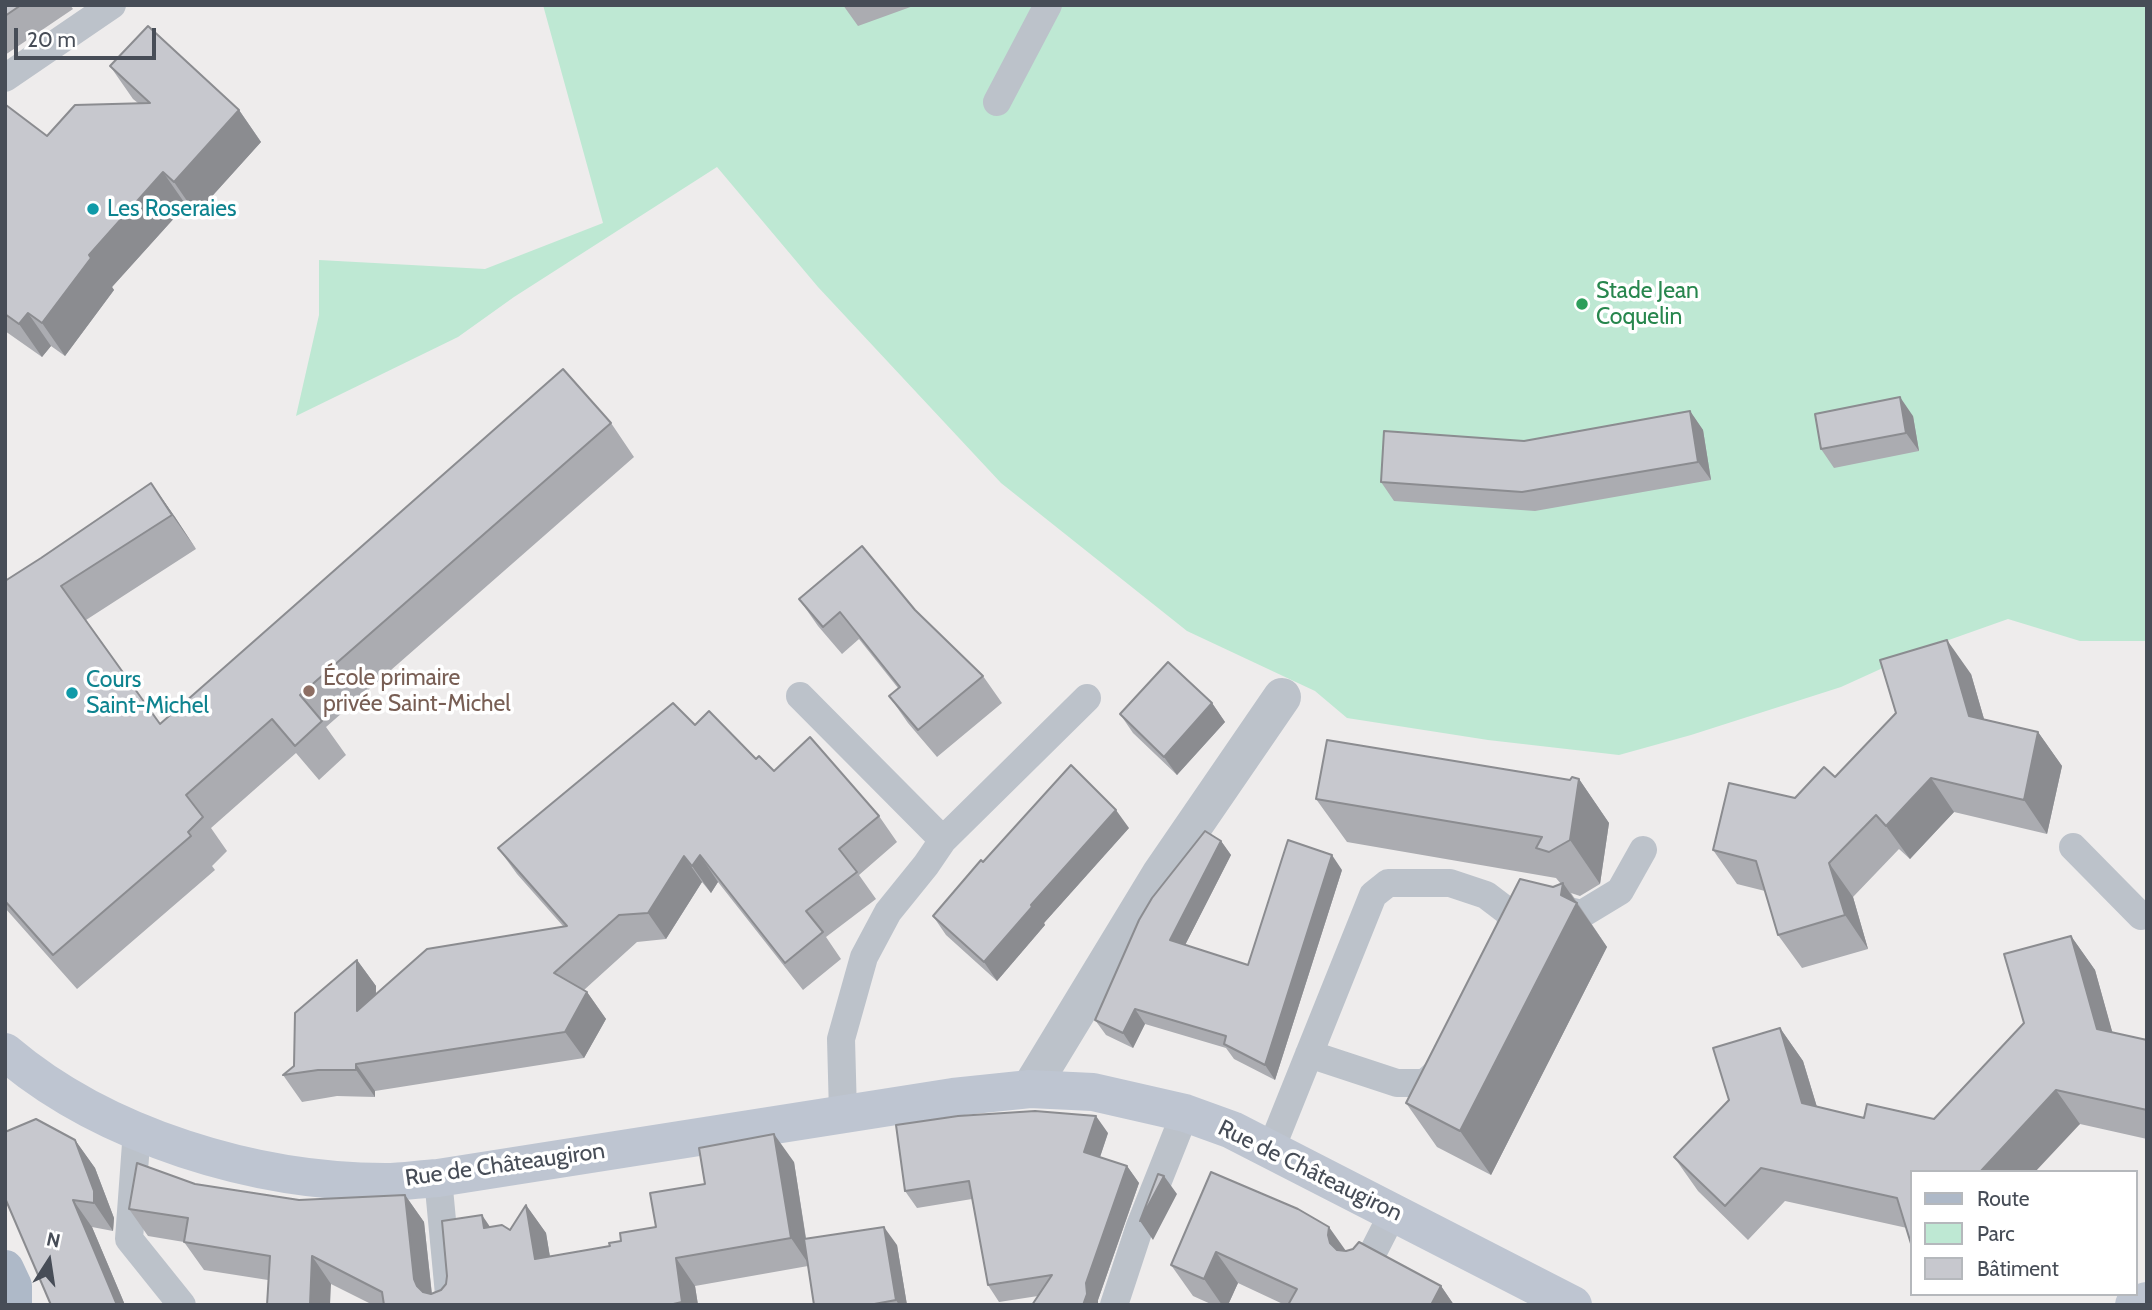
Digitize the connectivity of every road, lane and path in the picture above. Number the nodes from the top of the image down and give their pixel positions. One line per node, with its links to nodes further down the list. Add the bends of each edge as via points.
1 (112, 5): 3 (lane)
2 (1048, 5): 4 (lane)
3 (5, 78)
4 (997, 102)
5 (800, 696): 8 (lane)
6 (1282, 697): 17 (street, via 1160,876)
7 (1087, 698): 8 (lane)
8 (943, 840): 18 (lane, via 888,912 864,957 841,1039)
9 (2073, 847): 12 (lane)
10 (1643, 850): 11 (lane, via 1620,891 1582,914 1552,905)
11 (1511, 914): 13 (lane, via 1510,943); 16 (lane, via 1486,895 1450,883 1388,884 1373,895)
12 (2141, 916)
13 (1498, 966)
14 (1455, 1046): 16 (lane, via 1443,1069 1425,1083 1396,1083)
15 (5, 1052): 20 (main road, Rue de Châteaugiron, via 96,1112)
16 (1309, 1054): 21 (lane)
17 (1030, 1089): 18 (main road, Rue de Châteaugiron); 19 (main road, Rue de Châteaugiron, via 1093,1091)
18 (843, 1113): 22 (main road, Rue de Châteaugiron)
19 (1185, 1113): 21 (main road, Rue de Châteaugiron); 30 (lane)
20 (137, 1130): 22 (main road, Rue de Châteaugiron, via 197,1153 318,1178 385,1182); 28 (lane, via 129,1239)
21 (1271, 1149): 23 (main road, Rue de Châteaugiron)
22 (438, 1178): 29 (lane)
23 (1393, 1213): 24 (lane); 31 (main road, Rue de Châteaugiron)
24 (1366, 1266)
25 (5, 1269): 27 (main road, via 13,1286)
26 (2147, 1303): 32 (main road)
27 (13, 1305)
28 (181, 1305)
29 (450, 1305)
30 (1114, 1305)
31 (1573, 1305)
32 (2134, 1305)

